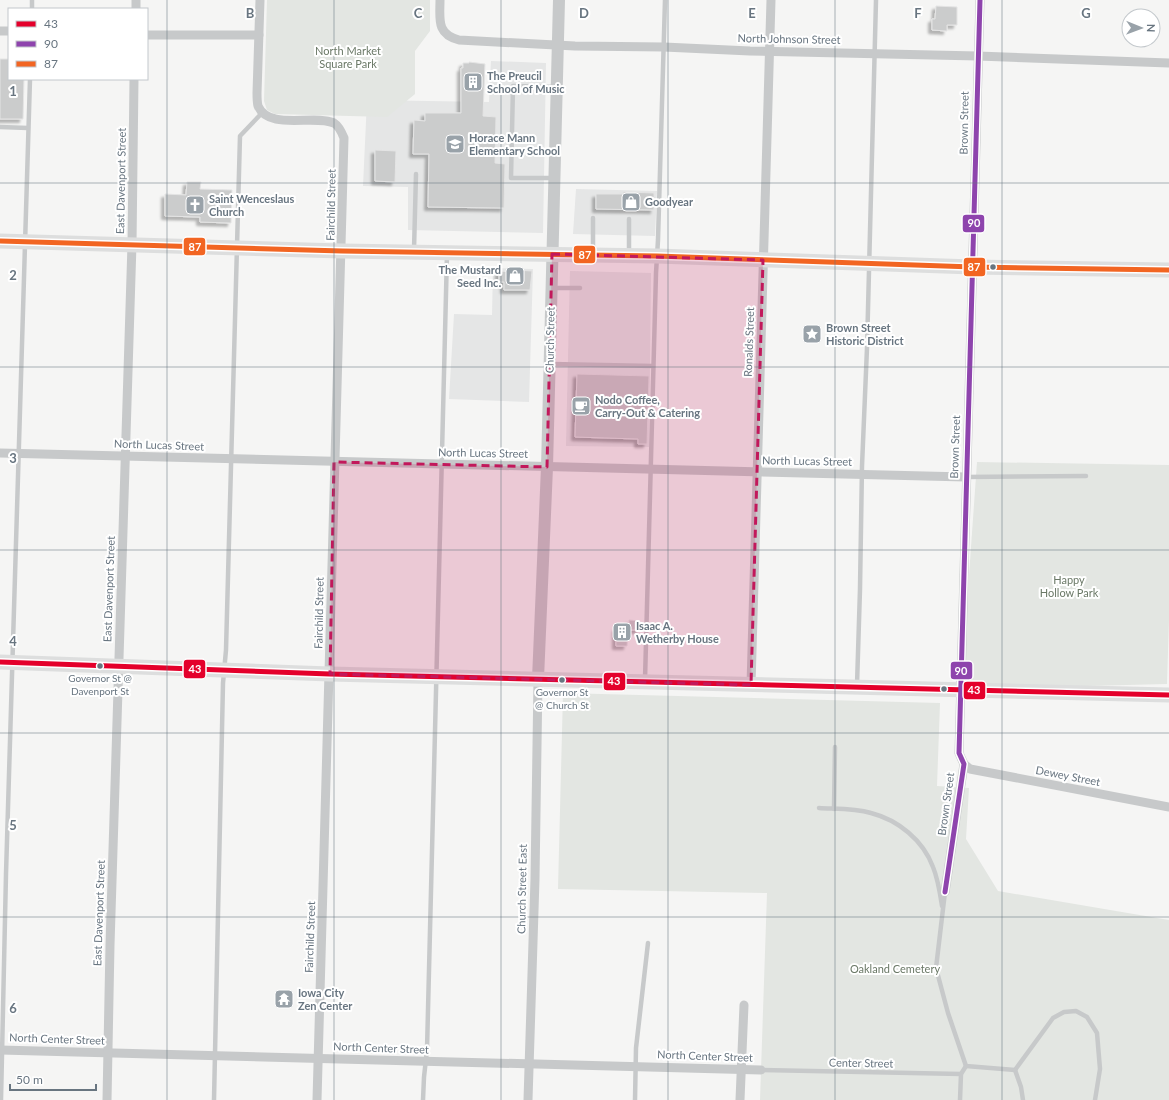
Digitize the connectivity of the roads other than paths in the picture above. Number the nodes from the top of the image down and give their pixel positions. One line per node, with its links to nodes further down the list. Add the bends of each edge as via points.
1 (260, 0): 9 (street)
2 (440, 0): 10 (street, North Johnson Street, via 441,28 451,38)
3 (559, 0): 10 (street, Church Street)
4 (665, 0): 11 (lane)
5 (771, 0): 12 (street, Ronalds Street)
6 (876, 0): 13 (lane)
7 (980, 0): 14 (street, Brown Street)
8 (148, 35): 9 (street)
9 (258, 35): 19 (street, via 257,93)
10 (558, 46): 11 (street, North Johnson Street); 18 (street, Church Street)
11 (664, 47): 12 (street, North Johnson Street); 36 (lane)
12 (770, 51): 13 (street, North Johnson Street); 37 (street, Ronalds Street)
13 (874, 53): 14 (street, North Johnson Street); 38 (lane)
14 (978, 56): 15 (street, North Johnson Street); 39 (street, Brown Street)
15 (1169, 63)
16 (30, 80): 21 (lane)
17 (134, 80): 28 (street, East Davenport Street)
18 (556, 87): 23 (street, Church Street); 23 (lane, via 513,86 511,178)
19 (262, 113): 29 (lane, via 240,136); 30 (street, Fairchild Street, via 278,119 326,121 339,127 344,138)
20 (0, 127): 21 (lane)
21 (28, 128): 27 (lane)
22 (416, 174): 31 (lane)
23 (554, 178): 33 (street, Church Street)
24 (593, 218): 34 (lane)
25 (630, 219): 35 (lane)
26 (0, 241): 27 (main road)
27 (25, 242): 28 (main road); 46 (lane)
28 (132, 244): 29 (main road); 47 (street, East Davenport Street)
29 (237, 247): 30 (main road); 48 (lane)
30 (342, 251): 31 (main road); 49 (street, Fairchild Street)
31 (414, 252): 32 (main road)
32 (448, 253): 33 (main road); 50 (lane)
33 (552, 254): 34 (main road); 41 (street, Church Street)
34 (593, 255): 35 (main road)
35 (629, 256): 36 (main road)
36 (657, 256): 37 (main road); 44 (lane)
37 (763, 260): 38 (main road); 53 (street, Ronalds Street)
38 (869, 264): 39 (main road); 54 (lane)
39 (972, 267): 40 (main road); 56 (street, Brown Street)
40 (1169, 270)
41 (551, 288): 42 (lane); 43 (street, Church Street)
42 (580, 288)
43 (549, 364): 44 (lane); 51 (street, Church Street)
44 (653, 366): 52 (lane)
45 (0, 452): 46 (street, North Lucas Street)
46 (18, 453): 47 (street, North Lucas Street); 57 (lane)
47 (125, 456): 48 (street, North Lucas Street); 58 (street, East Davenport Street)
48 (232, 459): 49 (street, North Lucas Street); 59 (lane)
49 (334, 462): 50 (street, North Lucas Street); 60 (street, Fairchild Street)
50 (442, 464): 51 (street, North Lucas Street); 61 (lane)
51 (547, 467): 52 (street, North Lucas Street); 62 (street, Church Street)
52 (651, 469): 53 (street, North Lucas Street); 63 (lane)
53 (757, 472): 54 (street, North Lucas Street); 64 (street, Ronalds Street)
54 (862, 474): 56 (street, North Lucas Street); 65 (lane)
55 (1086, 476): 56 (lane)
56 (966, 477): 66 (street, Brown Street)
57 (6, 662): 58 (main road); 77 (lane)
58 (119, 666): 59 (main road); 78 (street, East Davenport Street)
59 (225, 670): 60 (main road); 79 (lane)
60 (330, 674): 61 (main road); 80 (street, Fairchild Street)
61 (436, 677): 62 (main road); 81 (lane)
62 (538, 679): 63 (main road); 82 (street, Church Street East)
63 (645, 682): 64 (main road)
64 (751, 685): 65 (main road)
65 (857, 687): 66 (main road)
66 (961, 689): 67 (main road); 69 (street, Brown Street, via 959,753)
67 (1169, 694)
68 (835, 746): 72 (lane)
69 (964, 764): 70 (street, Dewey Street, via 970,769); 73 (street, Brown Street)
70 (1169, 807)
71 (818, 808): 72 (lane)
72 (834, 809): 74 (lane, via 870,813 890,820 907,831 922,846 933,867)
73 (945, 892): 74 (lane)
74 (943, 911): 84 (lane, via 936,968)
75 (648, 943): 83 (lane)
76 (744, 1005): 85 (street)
77 (1, 1050): 78 (street, North Center Street); 89 (lane)
78 (108, 1052): 79 (street, North Center Street); 90 (street, East Davenport Street)
79 (215, 1055): 80 (street, North Center Street); 91 (lane)
80 (319, 1058): 81 (street, North Center Street); 92 (street, Fairchild Street)
81 (425, 1061): 82 (street, North Center Street); 93 (lane)
82 (529, 1064): 83 (street, North Center Street); 94 (street, Church Street East)
83 (635, 1066): 85 (street, North Center Street); 95 (lane)
84 (966, 1066): 87 (lane); 88 (lane)
85 (741, 1070): 86 (street, North Center Street); 96 (street)
86 (762, 1070): 88 (lane, Center Street)
87 (1015, 1070): 98 (lane); 99 (lane, via 1053,1018 1064,1012 1076,1011 1087,1017 1097,1033 1100,1069)
88 (960, 1074): 97 (lane)
89 (1, 1100)
90 (107, 1100)
91 (214, 1100)
92 (318, 1100)
93 (423, 1100)
94 (528, 1100)
95 (635, 1100)
96 (740, 1100)
97 (960, 1100)
98 (1024, 1100)
99 (1096, 1100)

